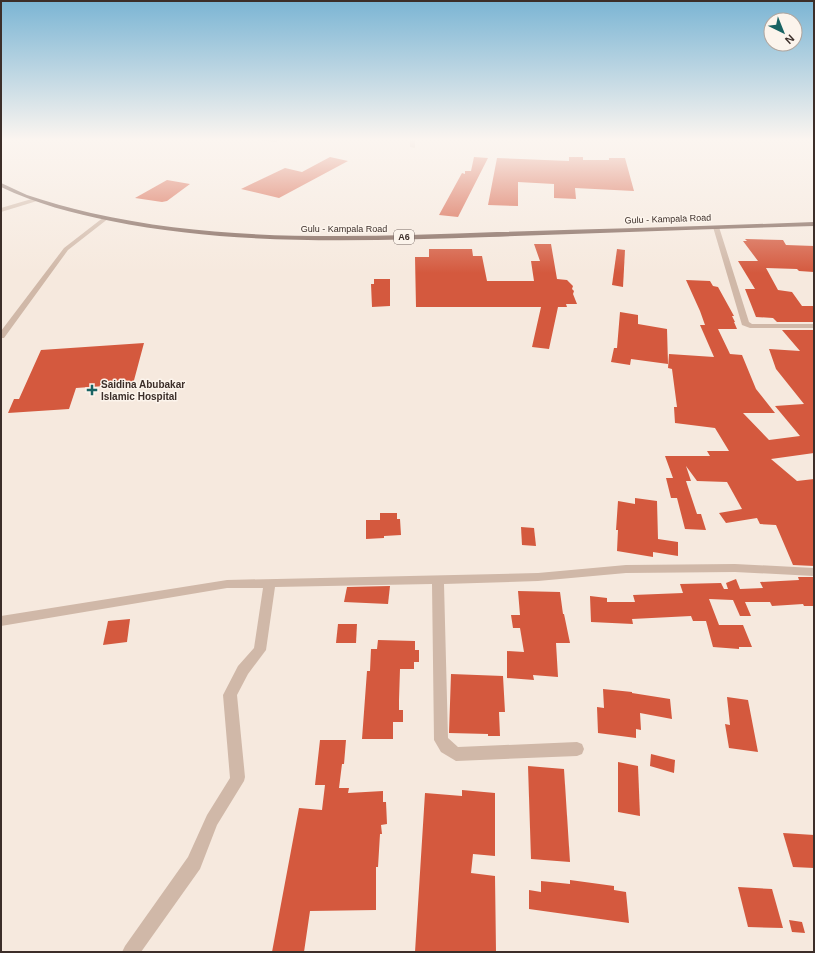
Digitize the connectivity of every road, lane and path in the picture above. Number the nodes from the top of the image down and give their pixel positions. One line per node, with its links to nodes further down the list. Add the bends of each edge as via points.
1 (1, 185): 2 (main road, Gulu - Kampala Road / A6)
2 (35, 200): 3 (street); 4 (main road, Gulu - Kampala Road / A6)
3 (1, 210)
4 (106, 218): 6 (main road, Gulu - Kampala Road / A6, via 188,232 303,238 417,237); 8 (street, via 66,249)
5 (814, 224): 6 (main road, Gulu - Kampala Road / A6)
6 (716, 227): 7 (street, via 745,323 750,326)
7 (814, 326)
8 (1, 336)
9 (814, 572): 10 (street, via 735,568 626,569 538,577)
10 (438, 580): 11 (street); 13 (street, via 441,740 446,748 456,754)
11 (270, 583): 12 (street, via 227,584); 14 (street, via 260,650 240,675 230,695 237,781 212,820 194,863)
12 (1, 621)
13 (577, 749)
14 (131, 952)

